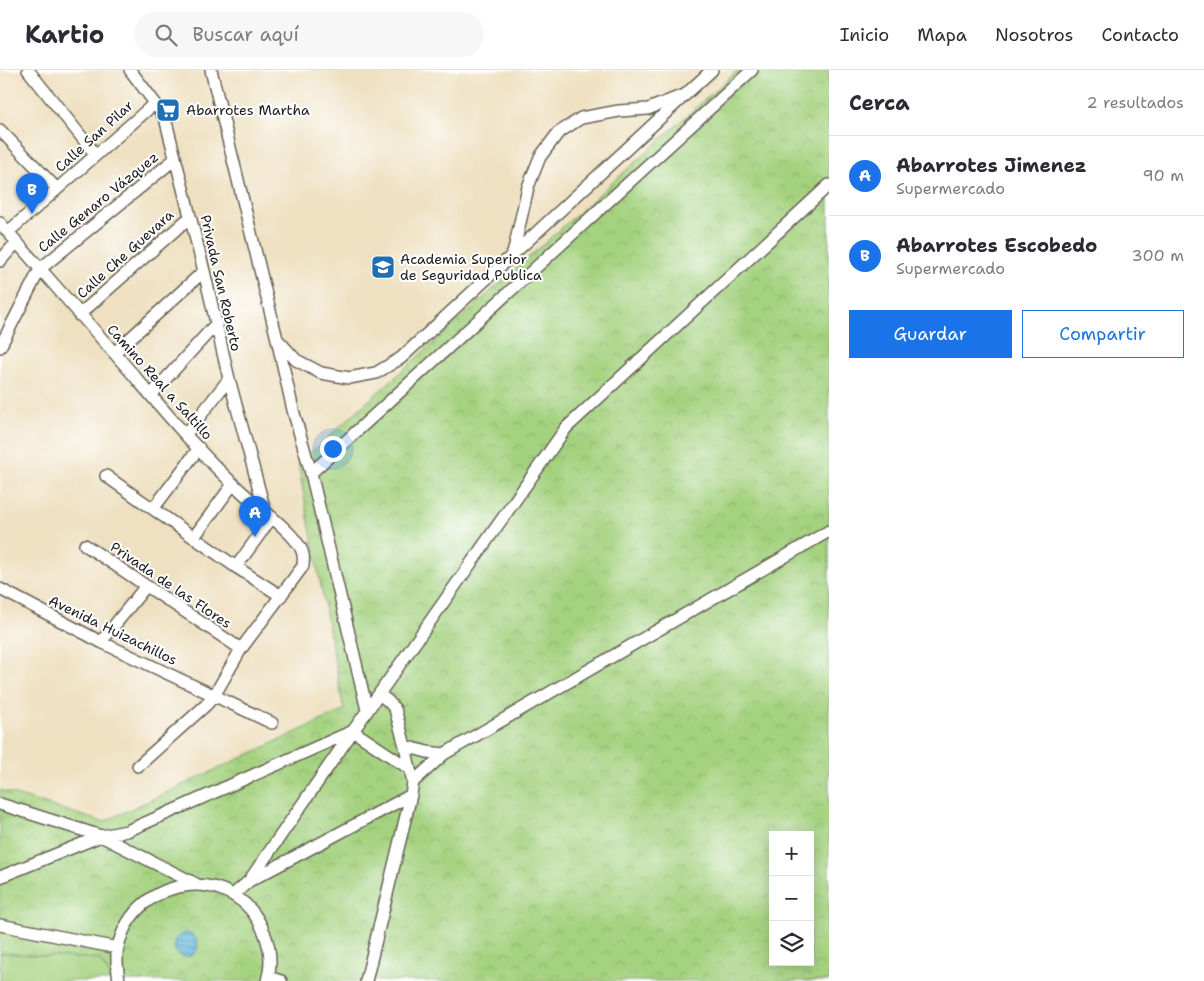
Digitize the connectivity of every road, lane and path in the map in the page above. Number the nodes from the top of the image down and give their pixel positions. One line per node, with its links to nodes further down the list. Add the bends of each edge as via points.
1 (28, 70): 9 (street)
2 (130, 70): 7 (street, Privada San Roberto)
3 (212, 70): 22 (street)
4 (712, 70): 6 (street)
5 (752, 70): 29 (street)
6 (688, 93): 16 (street); 16 (street, via 648,109 581,118 558,133 540,157 528,187)
7 (155, 103): 9 (street, Calle San Pilar); 10 (street, Privada San Roberto, via 165,118)
8 (0, 130): 12 (street)
9 (96, 155): 12 (street, Calle San Pilar)
10 (175, 159): 13 (street, Privada San Roberto); 18 (street, Calle Genaro Vázquez)
11 (829, 185): 43 (street, via 566,428)
12 (57, 189): 14 (street, Calle San Pilar)
13 (190, 217): 19 (street, Privada San Roberto); 20 (street, Calle Che Guevara)
14 (4, 227): 15 (street, Camino Real a Saltillo)
15 (17, 242): 17 (street); 18 (street, Camino Real a Saltillo)
16 (514, 254): 22 (street, via 401,358 376,373 348,378 321,374 296,360)
17 (0, 261)
18 (40, 269): 20 (street, Camino Real a Saltillo); 23 (street)
19 (204, 271): 21 (street, Privada San Roberto); 24 (street)
20 (80, 315): 24 (street, Camino Real a Saltillo)
21 (216, 324): 25 (street, Privada San Roberto); 26 (street)
22 (278, 339): 29 (street)
23 (1, 340)
24 (114, 354): 26 (street, Camino Real a Saltillo)
25 (229, 380): 27 (street); 33 (street, Privada San Roberto)
26 (151, 396): 27 (street, Camino Real a Saltillo)
27 (186, 434): 28 (street, Camino Real a Saltillo)
28 (198, 448): 31 (street, Camino Real a Saltillo); 32 (street)
29 (311, 473): 45 (street)
30 (106, 476): 32 (street)
31 (233, 484): 33 (street, Camino Real a Saltillo); 35 (street)
32 (153, 509): 35 (street)
33 (269, 514): 37 (street); 40 (street, Camino Real a Saltillo, via 299,545 303,555 303,566)
34 (829, 531): 49 (street)
35 (194, 537): 37 (street)
36 (85, 545): 38 (street, Privada de las Flores)
37 (236, 567): 40 (street)
38 (146, 586): 41 (street); 42 (street, Privada de las Flores)
39 (0, 589): 41 (street, Avenida Huizachillos)
40 (280, 596): 42 (street)
41 (101, 642): 44 (street, Avenida Huizachillos)
42 (241, 650): 44 (street)
43 (378, 694): 45 (street); 48 (street, via 395,709)
44 (214, 696): 46 (street, Avenida Huizachillos); 50 (street)
45 (367, 710): 47 (street)
46 (272, 723)
47 (352, 731): 51 (street); 57 (street, via 127,831); 59 (street)
48 (405, 746): 49 (street); 51 (street)
49 (444, 754): 52 (street)
50 (138, 766)
51 (410, 769): 52 (street)
52 (413, 782): 53 (street)
53 (411, 795): 59 (street); 67 (street)
54 (0, 804): 55 (street)
55 (17, 809): 56 (street); 57 (street)
56 (0, 814)
57 (101, 836): 58 (street); 60 (street)
58 (0, 877)
59 (249, 881): 61 (street)
60 (198, 885): 61 (street, via 216,888); 63 (street, via 179,886 146,901 123,930)
61 (233, 896): 64 (street, via 261,925 270,960)
62 (0, 925): 63 (street)
63 (118, 948): 65 (street)
64 (267, 979): 66 (street)
65 (119, 981)
66 (280, 981)
67 (366, 981)

